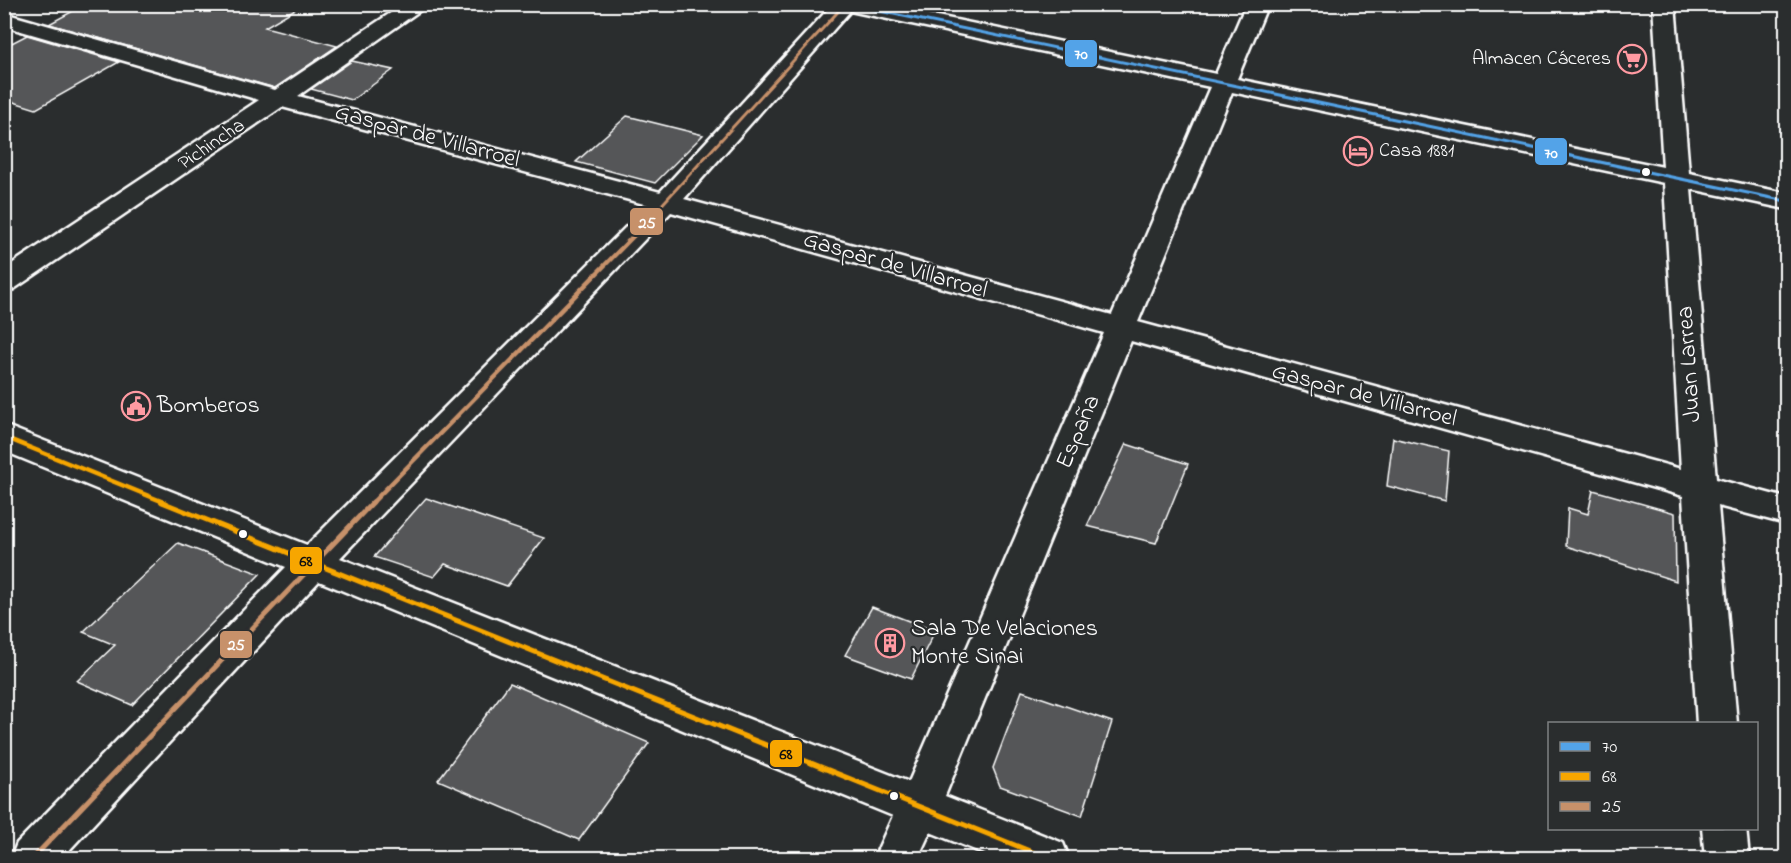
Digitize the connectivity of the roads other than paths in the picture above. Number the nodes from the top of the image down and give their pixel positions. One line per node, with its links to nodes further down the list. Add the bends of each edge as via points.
1 (419, 4): 7 (street, Pichincha)
2 (845, 4): 6 (street); 10 (street)
3 (1257, 4): 6 (street, España)
4 (1664, 4): 8 (street, Juan Larrea)
5 (4, 19): 7 (street, Gaspar de Villarroel)
6 (1223, 84): 8 (street); 12 (street, España)
7 (281, 99): 10 (street, Gaspar de Villarroel); 11 (street, Pichincha)
8 (1676, 179): 9 (street); 14 (street, Juan Larrea)
9 (1786, 201)
10 (666, 202): 12 (street, Gaspar de Villarroel); 16 (street)
11 (4, 283)
12 (1122, 329): 14 (street, Gaspar de Villarroel); 18 (street, España)
13 (4, 437): 16 (street)
14 (1699, 488): 15 (street, Gaspar de Villarroel); 17 (street, Juan Larrea)
15 (1786, 511)
16 (313, 564): 18 (street); 20 (street)
17 (1717, 722)
18 (920, 806): 21 (street, España); 22 (street)
19 (1724, 830): 23 (street)
20 (33, 858)
21 (896, 858)
22 (1047, 858)
23 (1726, 858)

